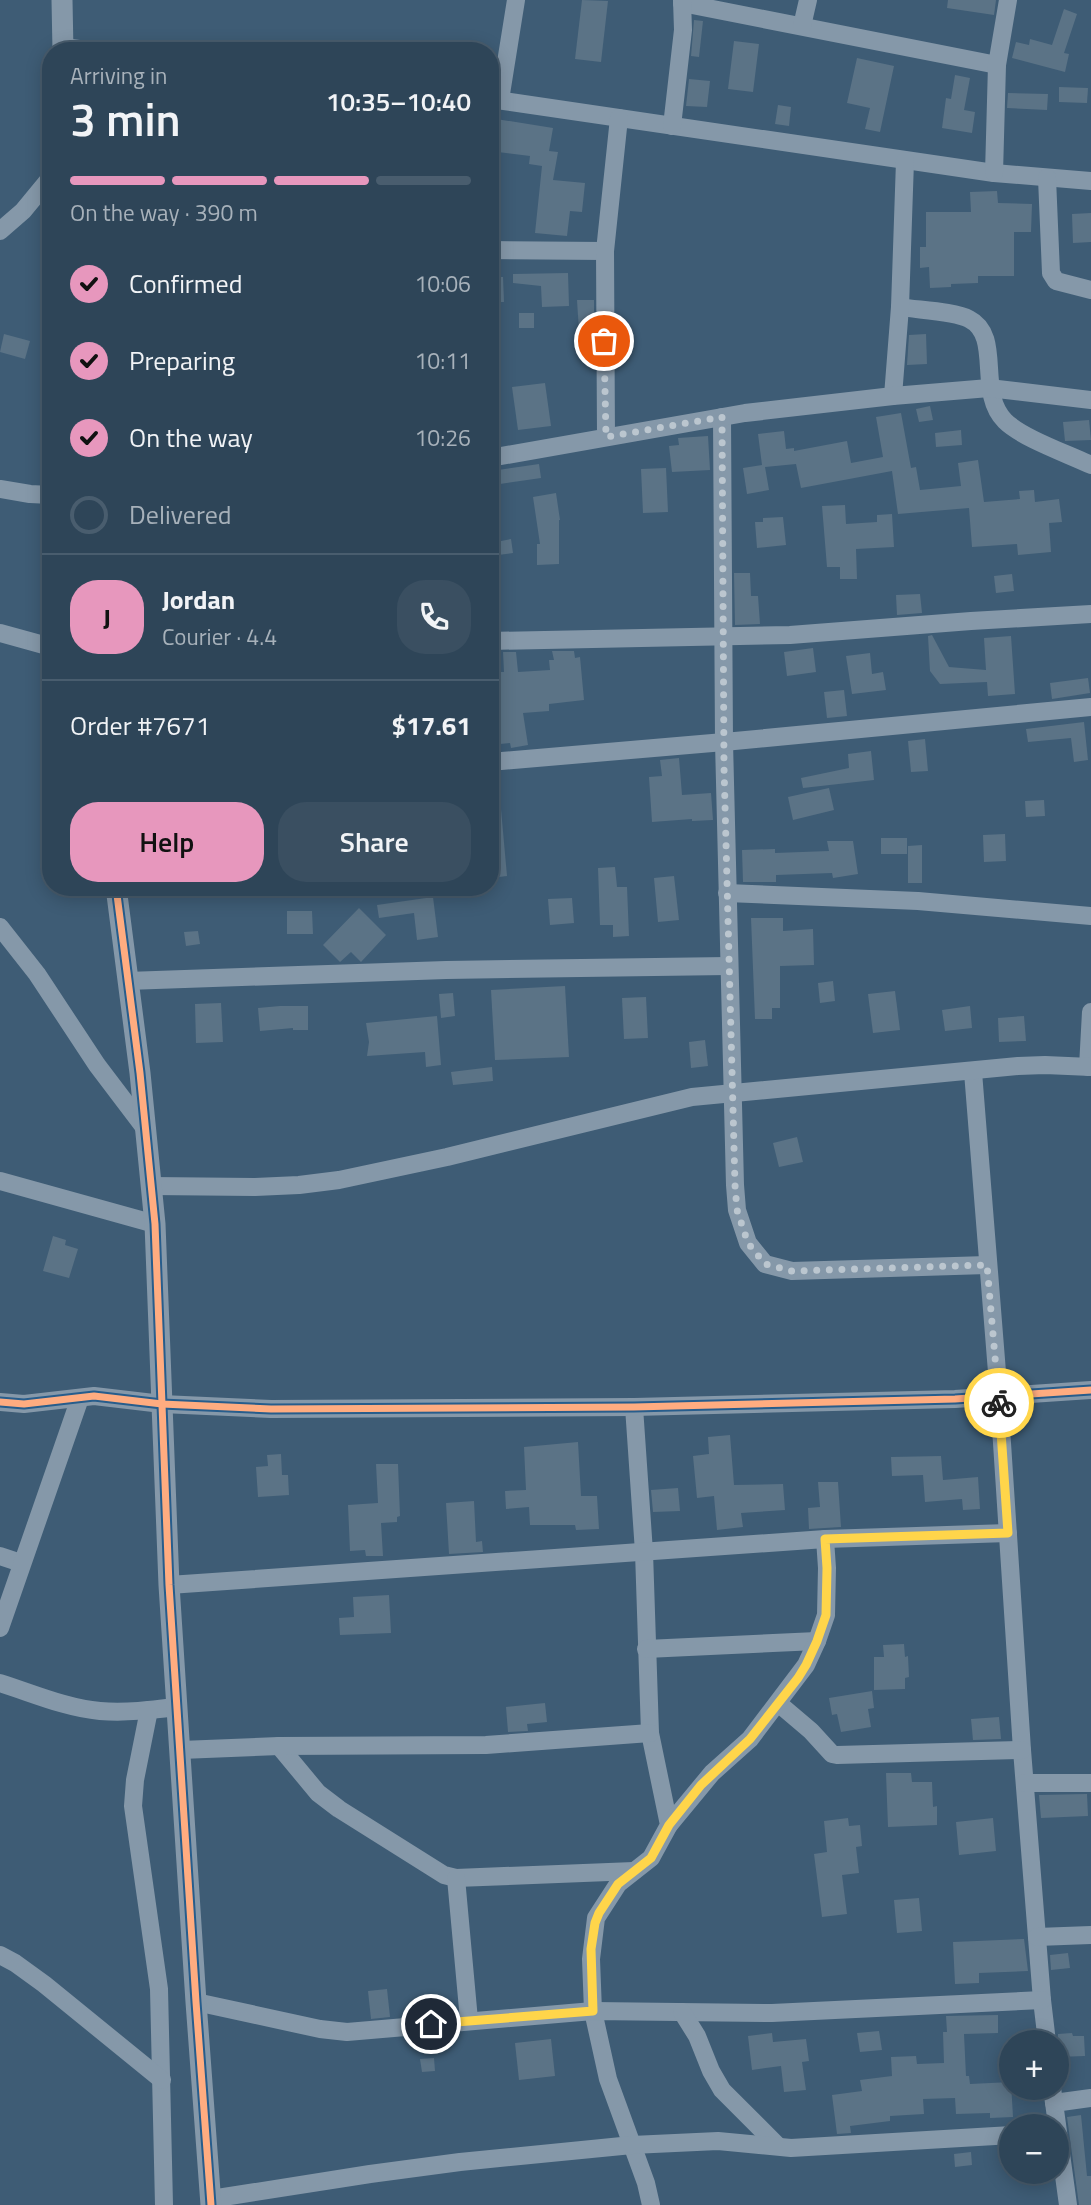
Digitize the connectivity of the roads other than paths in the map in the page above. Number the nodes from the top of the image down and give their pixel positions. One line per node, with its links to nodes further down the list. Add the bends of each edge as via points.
1 (62, 0): 7 (street)
2 (516, 0): 9 (street)
3 (808, 0): 6 (street)
4 (1008, 0): 8 (street)
5 (682, 1): 6 (street); 12 (street)
6 (802, 26): 8 (street)
7 (63, 42)
8 (997, 65): 14 (street)
9 (499, 80)
10 (499, 100): 11 (street)
11 (619, 118): 12 (street); 20 (street)
12 (672, 127): 13 (street)
13 (905, 161): 14 (street); 22 (street)
14 (994, 173): 15 (street)
15 (1047, 178): 16 (street); 21 (street, via 1051,273 1056,281)
16 (1091, 181)
17 (42, 188): 18 (street)
18 (0, 231)
19 (499, 250): 20 (street)
20 (605, 251): 27 (street)
21 (1091, 290)
22 (900, 307): 23 (street, via 959,315 981,328 987,342); 24 (street)
23 (989, 388): 24 (street); 25 (street); 29 (street, via 996,410 1017,431)
24 (893, 396): 26 (street)
25 (1091, 400)
26 (722, 417): 27 (street); 34 (street)
27 (606, 437): 28 (street)
28 (499, 456)
29 (1091, 465)
30 (0, 489): 31 (street)
31 (42, 495)
32 (1091, 614): 34 (street)
33 (0, 633): 36 (street)
34 (722, 636): 35 (street); 38 (street)
35 (499, 640)
36 (42, 645)
37 (1091, 707): 38 (street)
38 (724, 742): 39 (street); 40 (street)
39 (499, 761)
40 (727, 893): 42 (street, via 918,901); 44 (street)
41 (117, 896): 45 (street)
42 (1091, 916)
43 (0, 927): 50 (street)
44 (728, 966): 45 (street); 49 (street)
45 (127, 981): 50 (street)
46 (1091, 1012): 47 (street)
47 (1090, 1067): 48 (street, via 1045,1065)
48 (973, 1072): 49 (street); 54 (street)
49 (732, 1093): 52 (street, via 658,1104 564,1130 339,1180); 54 (street, via 737,1210 748,1243 765,1264 792,1271)
50 (145, 1127): 52 (street)
51 (0, 1181): 53 (street)
52 (151, 1186): 53 (street)
53 (155, 1224): 59 (street)
54 (987, 1265): 56 (street)
55 (1091, 1390): 56 (street)
56 (999, 1397): 60 (street); 61 (street)
57 (80, 1398): 58 (street); 59 (street); 65 (street)
58 (0, 1402)
59 (162, 1404): 60 (street, via 271,1409); 66 (street)
60 (634, 1407): 63 (street)
61 (1008, 1533): 62 (street); 77 (street)
62 (825, 1539): 63 (street); 68 (street, via 826,1615)
63 (644, 1552): 66 (street); 69 (street)
64 (0, 1556): 65 (street)
65 (21, 1563): 67 (street)
66 (169, 1585): 72 (street)
67 (0, 1628)
68 (817, 1641): 69 (street); 71 (street, via 798,1678)
69 (646, 1649): 74 (street)
70 (0, 1683): 73 (street, via 97,1711)
71 (778, 1703): 77 (street, via 837,1755); 80 (street)
72 (176, 1707): 73 (street); 76 (street)
73 (149, 1710): 92 (street, via 132,1806 159,1989)
74 (650, 1733): 75 (street, via 486,1745); 80 (street)
75 (279, 1746): 76 (street); 82 (street, via 311,1786 339,1809 435,1871)
76 (181, 1750): 87 (street)
77 (1022, 1750): 78 (street)
78 (1025, 1783): 79 (street); 84 (street)
79 (1091, 1783)
80 (669, 1825): 81 (street, via 651,1858)
81 (634, 1871): 82 (street); 88 (street, via 618,1884 596,1918 591,1959)
82 (456, 1878): 90 (street)
83 (1091, 1934): 84 (street)
84 (1037, 1937): 86 (street)
85 (0, 1955): 92 (street, via 44,1984)
86 (1042, 2000): 89 (street, via 772,2013); 91 (street)
87 (196, 2003): 90 (street, via 335,2032); 100 (street)
88 (593, 2011): 89 (street); 90 (street); 96 (street, via 608,2078)
89 (682, 2012): 97 (street, via 722,2090)
90 (469, 2020)
91 (1046, 2030)
92 (162, 2080): 99 (street)
93 (1069, 2096): 94 (street)
94 (1091, 2098)
95 (999, 2136): 97 (street)
96 (632, 2145): 97 (street, via 699,2140); 100 (street, via 359,2175); 101 (street)
97 (778, 2146)
98 (1066, 2184): 102 (street)
99 (161, 2200)
100 (211, 2202)
101 (651, 2205)
102 (1069, 2205)

